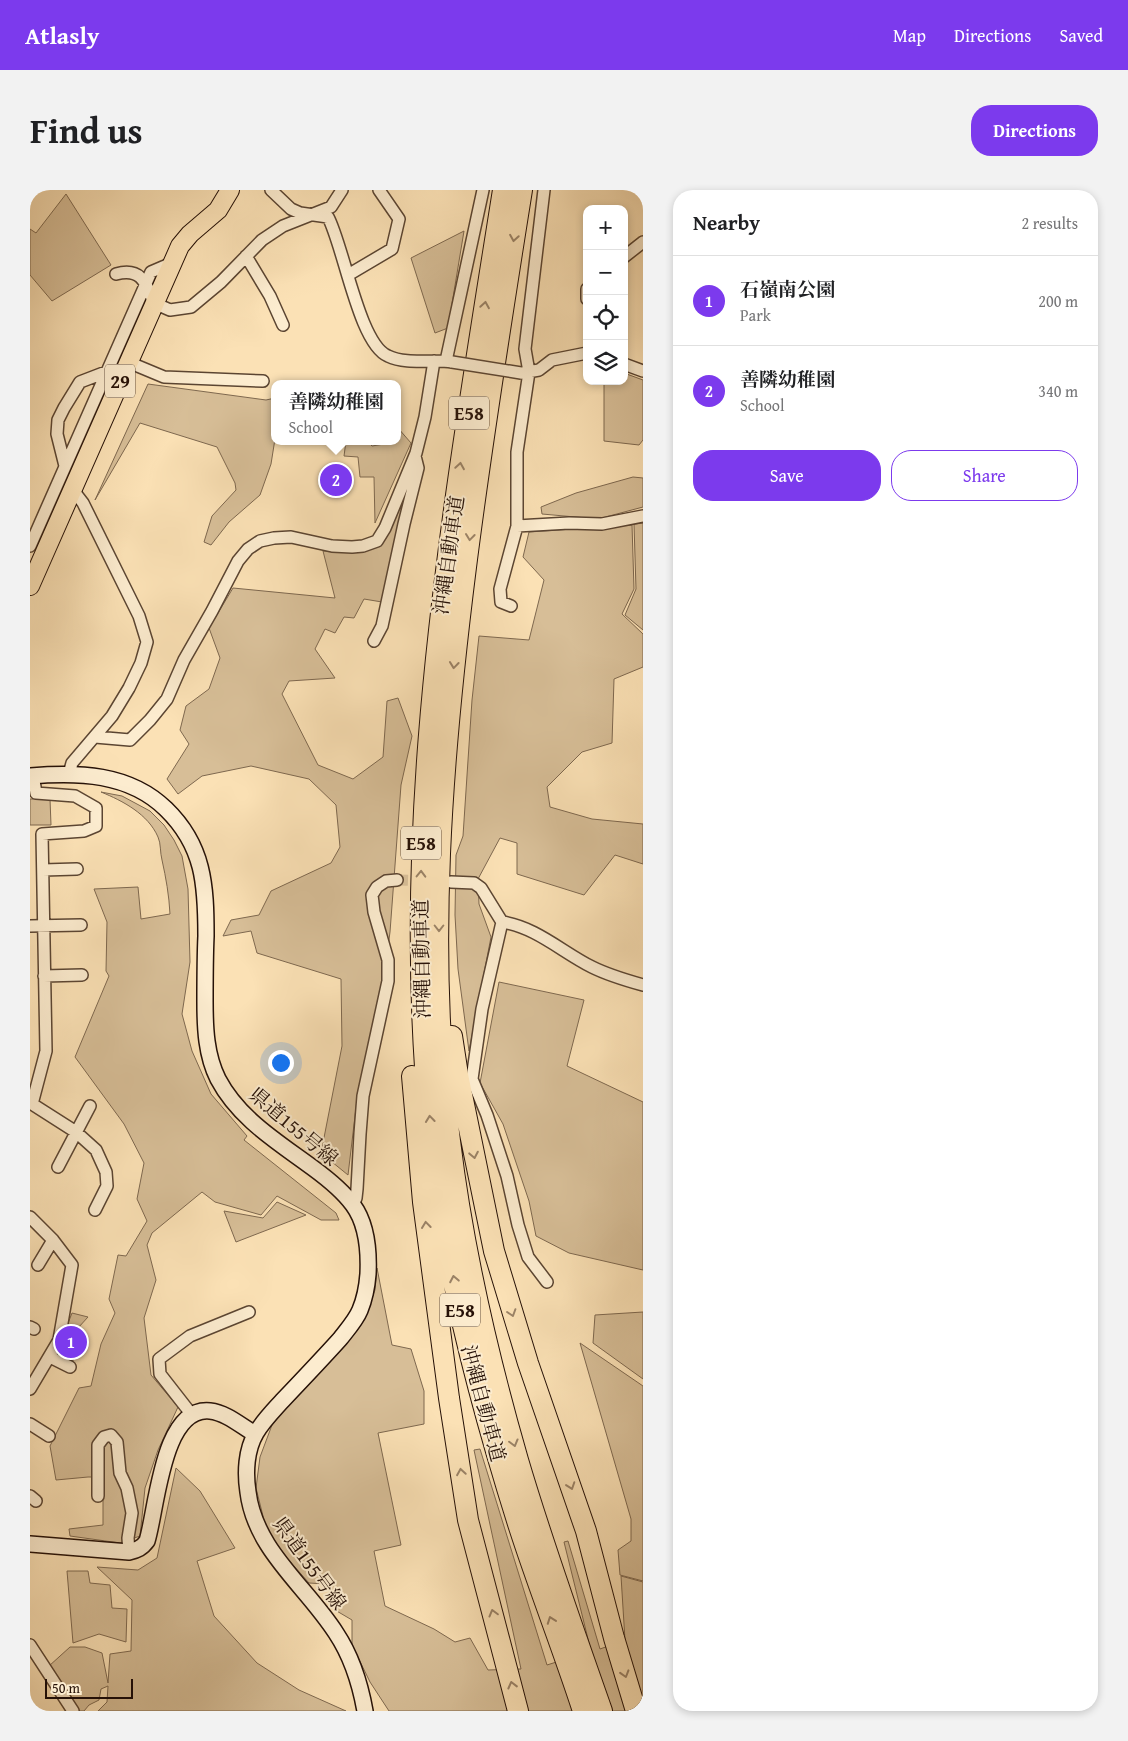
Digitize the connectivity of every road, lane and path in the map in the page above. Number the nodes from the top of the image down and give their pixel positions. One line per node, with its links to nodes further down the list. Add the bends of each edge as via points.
1 (230, 190): 13 (main road, 29, via 218,210 180,246)
2 (271, 190): 9 (street, via 291,208)
3 (342, 190): 9 (street, via 331,207)
4 (379, 190): 15 (street, via 399,219 392,249)
5 (483, 190): 22 (street)
6 (503, 190): 49 (highway, 沖縄自動車道 / E58, one-way to 6, via 422,829 437,636)
7 (522, 190): 50 (highway, 沖縄自動車道 / E58, one-way to 50, via 453,672 440,859)
8 (544, 190): 26 (street)
9 (310, 214): 12 (street, via 283,226); 15 (street, via 328,217)
10 (643, 242): 11 (street)
11 (628, 254)
12 (246, 256): 17 (street, via 191,307 170,310); 18 (street, via 270,296)
13 (172, 264): 16 (street, via 151,272); 17 (main road, 29)
14 (116, 274): 16 (street, via 126,271 138,274)
15 (348, 275): 20 (street, via 370,337 382,354 397,359)
16 (146, 283): 17 (street); 25 (street)
17 (154, 303): 21 (main road, 29)
18 (282, 325)
19 (583, 353): 26 (street, via 552,360 539,370)
20 (434, 361): 22 (street); 28 (street)
21 (128, 362): 27 (street, via 164,377); 30 (main road, 29)
22 (449, 362): 26 (street, bridge)
23 (628, 365): 24 (street)
24 (643, 371)
25 (106, 372): 29 (street); 29 (street, via 80,382 58,420 57,434)
26 (525, 373): 32 (street, via 517,452)
27 (263, 381)
28 (415, 456): 36 (street, via 418,468 382,626); 37 (street, via 377,541 352,547 291,537 274,538 260,541 248,549 238,561 184,660 167,699 156,713 130,740)
29 (65, 466): 33 (street)
30 (73, 490): 34 (main road, 29); 37 (street, via 83,503 135,608 146,642 142,663 129,688)
31 (643, 516): 32 (street, via 602,524)
32 (517, 526): 35 (street, via 500,589 501,602)
33 (30, 546)
34 (30, 586)
35 (511, 606)
36 (374, 641)
37 (95, 737): 38 (street, via 72,763)
38 (69, 774): 39 (main road, 県道155号線); 59 (main road, 県道155号線, via 92,775 134,786 156,800 180,824 198,856 206,894 205,1019 210,1058 217,1076 246,1118 329,1180)
39 (32, 776): 41 (street, via 36,793 74,796 96,808 96,826 84,831 42,834)
40 (30, 861): 41 (street)
41 (43, 866): 42 (street); 48 (street)
42 (77, 869)
43 (397, 880): 59 (street, via 386,881 372,895 388,960 388,981 364,1096)
44 (451, 882): 45 (street, via 474,883 481,888)
45 (502, 922): 53 (street, via 523,926 608,975); 64 (street, via 482,1009 472,1079 504,1168 528,1257)
46 (81, 925): 48 (street)
47 (30, 926): 48 (street)
48 (43, 926): 52 (street)
49 (420, 940): 77 (highway, 沖縄自動車道 / E58, one-way to 49, via 541,1592 502,1472 473,1370 457,1296 443,1226 427,1097); 80 (highway, one-way to 49, via 468,1520 423,1202 410,1029)
50 (439, 952): 77 (highway, 沖縄自動車道 / E58, one-way to 77, via 440,1040 445,1098 465,1240 490,1359 553,1570); 83 (highway, one-way to 83, via 458,1074 492,1242 519,1336 586,1531)
51 (82, 975): 52 (street)
52 (44, 976): 54 (street, via 46,1051)
53 (643, 985)
54 (35, 1071): 55 (street)
55 (31, 1103): 57 (street)
56 (90, 1106): 57 (street)
57 (76, 1132): 58 (street); 60 (street, via 96,1150 106,1172 107,1186)
58 (58, 1167)
59 (353, 1205): 71 (main road, 県道155号線, via 365,1234 368,1256 366,1291 360,1312)
60 (95, 1210)
61 (30, 1217): 62 (street)
62 (54, 1240): 63 (street); 66 (street, via 72,1265 59,1340)
63 (38, 1265)
64 (547, 1282)
65 (249, 1312): 69 (street, via 190,1336 159,1360 160,1374)
66 (50, 1357): 67 (street); 68 (street)
67 (70, 1367)
68 (30, 1389)
69 (192, 1415): 71 (main road, via 216,1412); 75 (main road, via 177,1431 165,1458 147,1541 142,1547)
70 (30, 1424): 72 (street)
71 (255, 1434): 79 (main road, 県道155号線, via 247,1470 252,1513 268,1546 337,1634 355,1668)
72 (49, 1436)
73 (98, 1496): 75 (street, via 98,1445 104,1437 111,1435 117,1442 120,1472 132,1513)
74 (30, 1544): 75 (main road)
75 (129, 1552)
76 (31, 1648): 78 (street)
77 (576, 1664): 81 (highway, 沖縄自動車道 / E58); 82 (highway, 沖縄自動車道 / E58)
78 (73, 1711)
79 (365, 1711)
80 (518, 1711)
81 (583, 1711)
82 (602, 1711)
83 (636, 1711)

